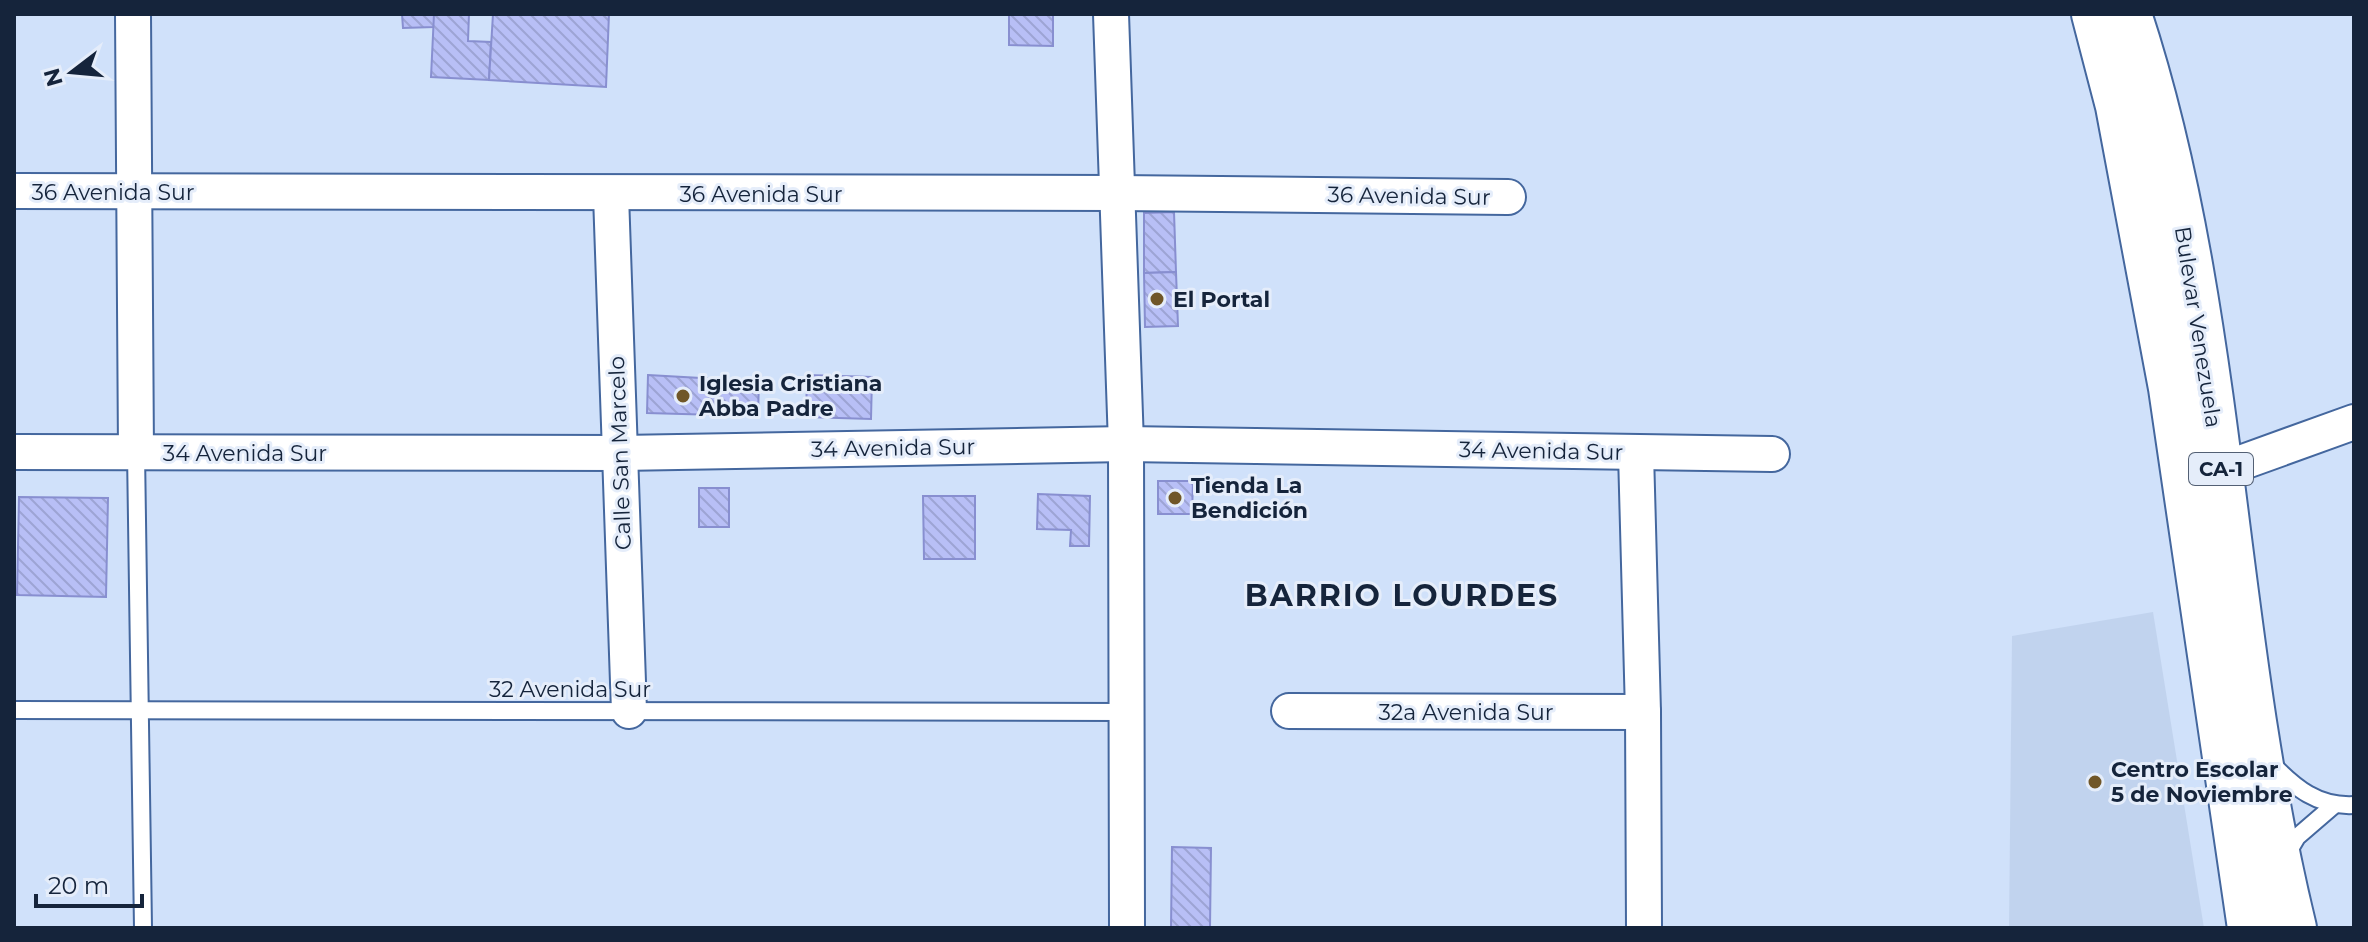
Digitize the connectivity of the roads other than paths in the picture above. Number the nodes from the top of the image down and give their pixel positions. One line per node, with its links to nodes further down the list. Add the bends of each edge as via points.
1 (133, 14): 6 (street)
2 (1111, 14): 7 (street)
3 (2094, 14): 31 (highway, Bulevar Venezuela / CA-1, via 2118,106 2171,388)
4 (2129, 14): 17 (highway, Bulevar Venezuela / CA-1, via 2152,85 2176,194)
5 (14, 191): 6 (street, 36 Avenida Sur)
6 (133, 192): 8 (street, 36 Avenida Sur); 13 (street)
7 (1117, 193): 8 (street, 36 Avenida Sur); 9 (street, 36 Avenida Sur); 11 (street)
8 (611, 195): 14 (street, Calle San Marcelo)
9 (1508, 197)
10 (2354, 422): 17 (street)
11 (1126, 444): 14 (street, 34 Avenida Sur); 15 (street, 34 Avenida Sur); 22 (street)
12 (14, 452): 13 (street, 34 Avenida Sur)
13 (136, 452): 14 (street, 34 Avenida Sur); 19 (lane)
14 (621, 453): 20 (street, Calle San Marcelo)
15 (1636, 453): 16 (street, 34 Avenida Sur); 23 (street)
16 (1772, 454)
17 (2221, 470): 24 (highway, Bulevar Venezuela / CA-1)
18 (14, 710): 19 (lane, 32 Avenida Sur)
19 (140, 710): 20 (lane, 32 Avenida Sur); 28 (lane)
20 (629, 711): 22 (lane, 32 Avenida Sur)
21 (1289, 711): 23 (street, 32a Avenida Sur)
22 (1125, 712): 29 (street)
23 (1643, 712): 30 (street)
24 (2259, 750): 26 (lane, via 2294,788); 27 (highway, Bulevar Venezuela / CA-1)
25 (2354, 805): 26 (lane)
26 (2333, 806): 27 (lane, via 2297,837)
27 (2279, 867): 32 (highway, Bulevar Venezuela / CA-1)
28 (143, 928)
29 (1127, 928)
30 (1644, 928)
31 (2250, 928)
32 (2294, 928)

